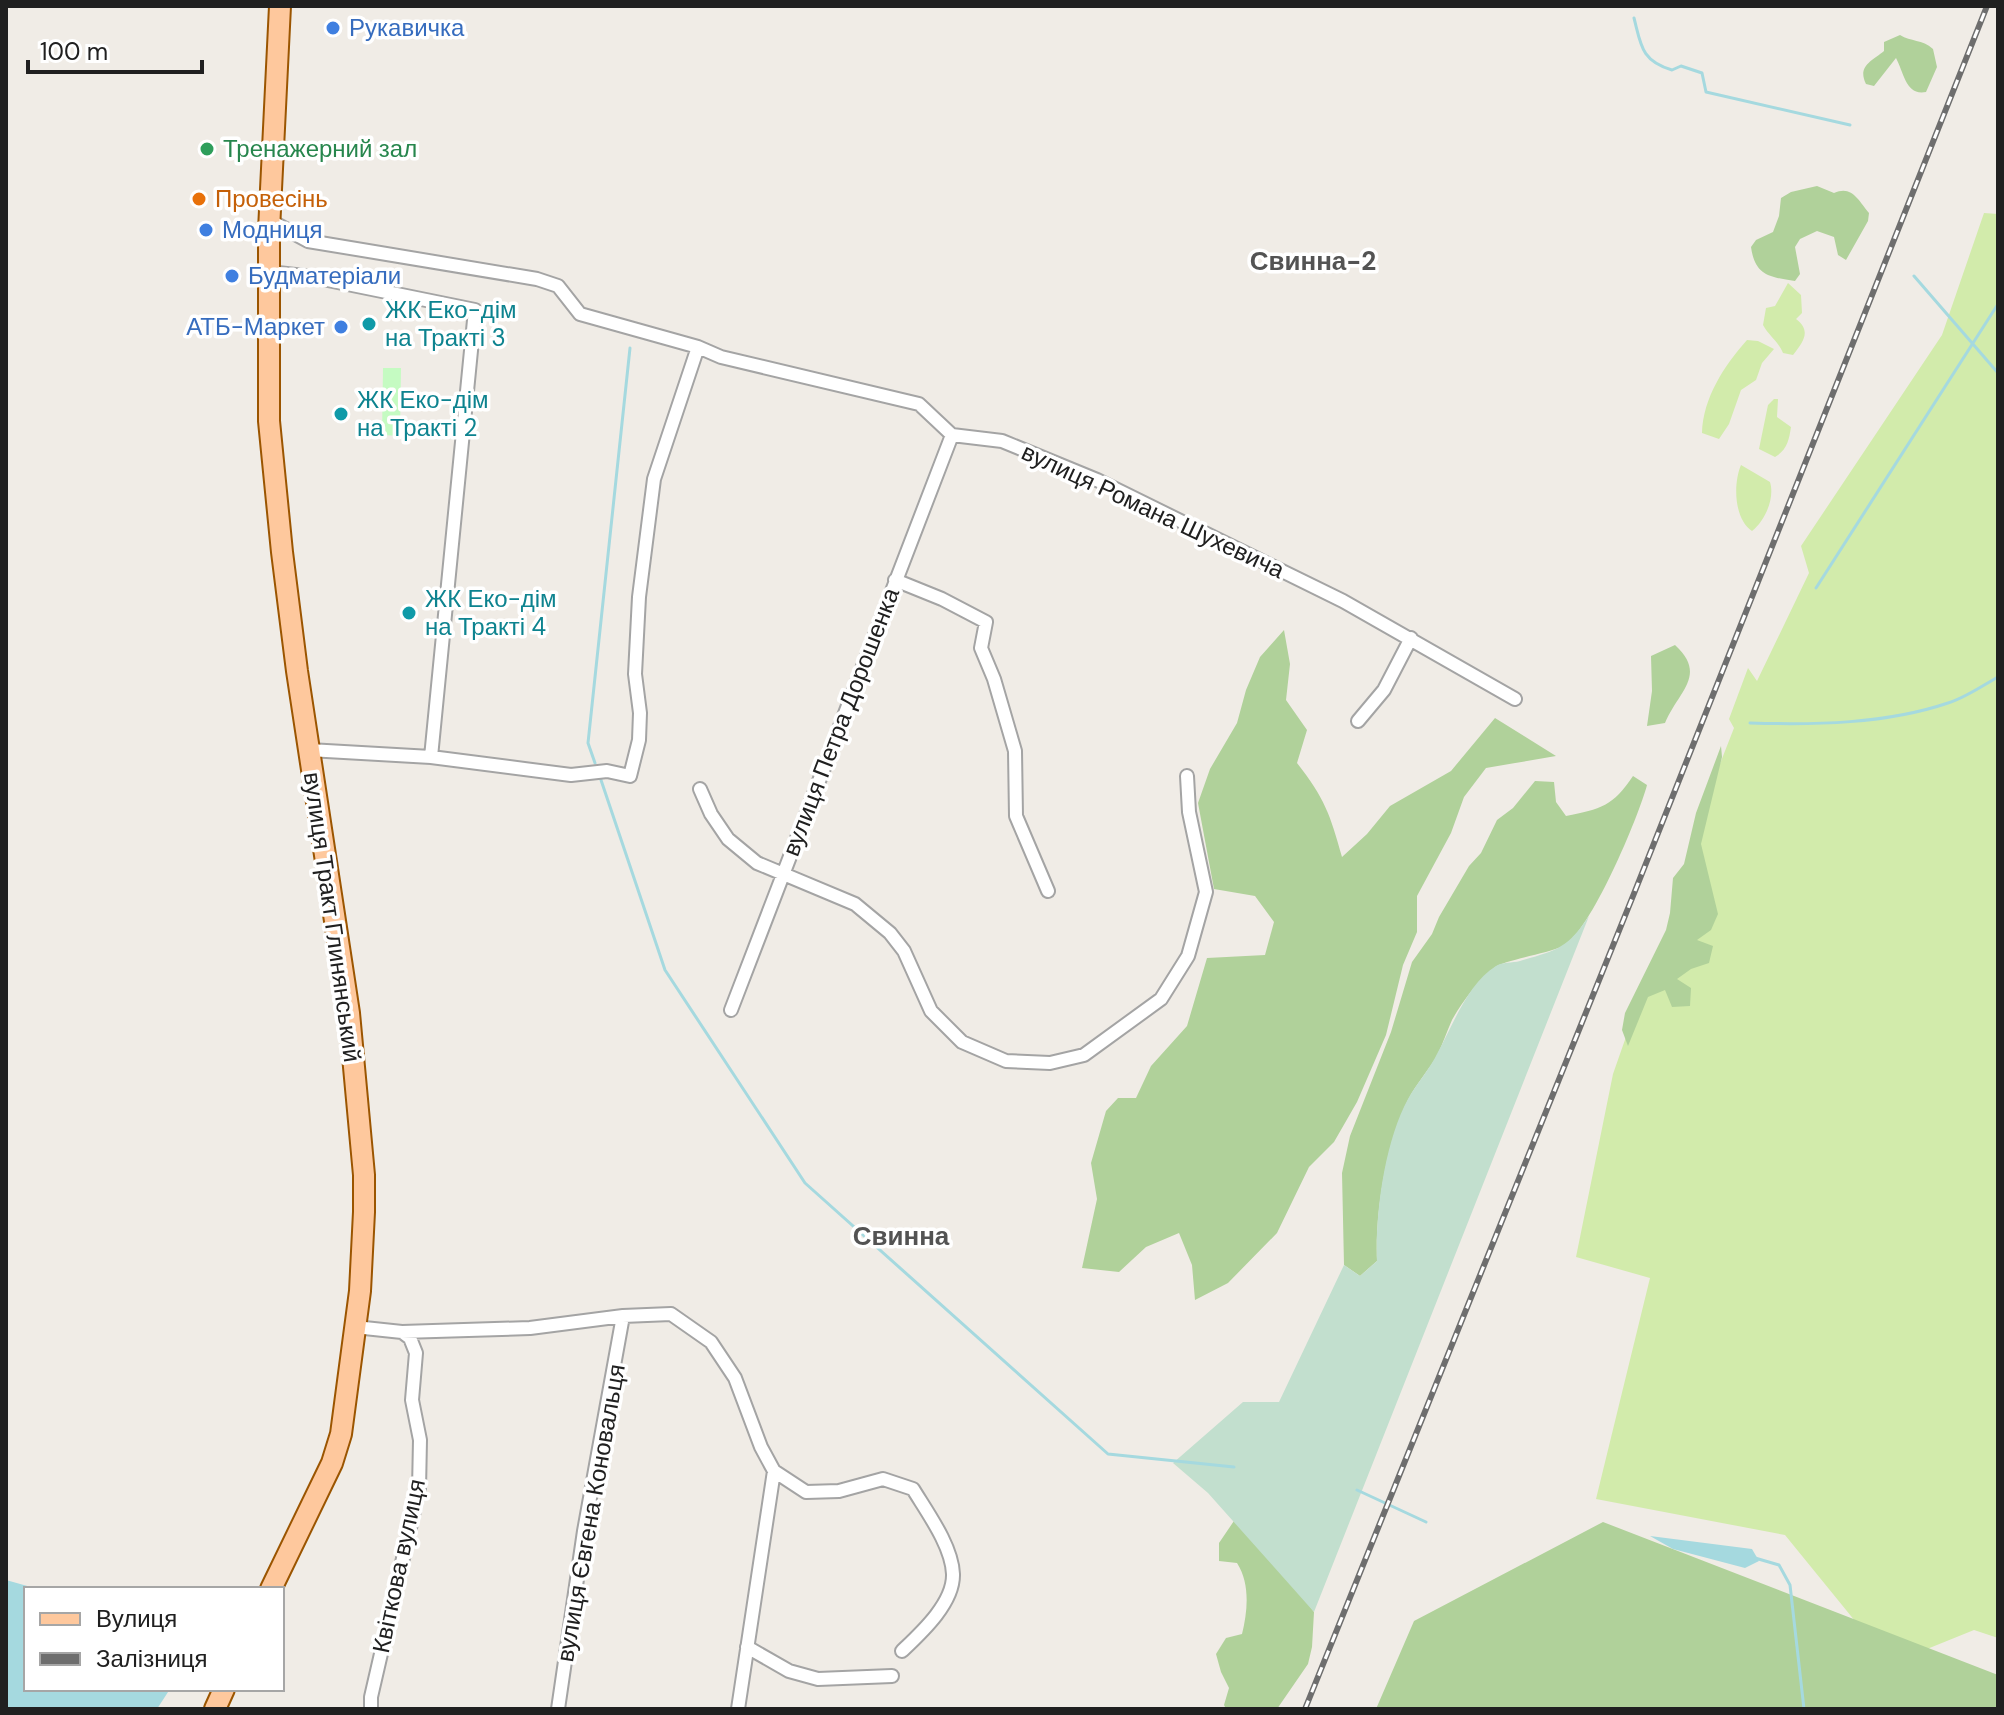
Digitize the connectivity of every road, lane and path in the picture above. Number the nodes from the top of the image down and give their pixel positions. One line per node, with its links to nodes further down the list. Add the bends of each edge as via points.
1 (280, 6): 2 (main road, вулиця Тракт Глинянський)
2 (269, 225): 3 (main road, вулиця Тракт Глинянський); 4 (street, via 308,241 537,279 558,286 580,314)
3 (269, 272): 10 (main road, вулиця Тракт Глинянський, via 269,421); 11 (street, via 475,310)
4 (698, 347): 5 (street, via 919,404); 11 (street, via 654,479 639,597 639,740 630,776 607,771 571,775)
5 (952, 435): 6 (street, вулиця Петра Дорошенка); 7 (street, вулиця Романа Шухевича, via 1002,441 1097,480)
6 (895, 580): 14 (street, вулиця Петра Дорошенка); 15 (street, via 986,622 981,648 1015,751 1016,816)
7 (1411, 638): 8 (street, вулиця Романа Шухевича); 9 (street, via 1384,690)
8 (1515, 699)
9 (1358, 721)
10 (309, 750): 11 (street); 18 (main road, вулиця Тракт Глинянський, via 349,1013 364,1175)
11 (431, 757)
12 (1187, 776): 14 (street, via 1206,892 1188,956 1161,999 1084,1055 1050,1063 1006,1061 962,1042 931,1011 904,951 890,933 855,904)
13 (700, 789): 14 (street, via 728,839 757,863)
14 (783, 875): 16 (street, вулиця Петра Дорошенка)
15 (1048, 891)
16 (731, 1010)
17 (623, 1316): 19 (street, via 530,1328); 20 (street, via 671,1314 711,1342 735,1378); 26 (street, вулиця Євгена Коновальця)
18 (355, 1327): 19 (street); 21 (main road, вулиця Тракт Глинянський, via 341,1434 332,1463)
19 (402, 1332): 25 (street, Квіткова вулиця, via 416,1353 412,1400 420,1440 419,1489)
20 (774, 1471): 22 (street); 23 (street, via 806,1492 839,1491 883,1479 913,1489 941,1534 953,1575 944,1604)
21 (272, 1587)
22 (747, 1647): 24 (street, via 789,1671 818,1679); 27 (street)
23 (902, 1651)
24 (892, 1676)
25 (371, 1709)
26 (558, 1709)
27 (738, 1709)

